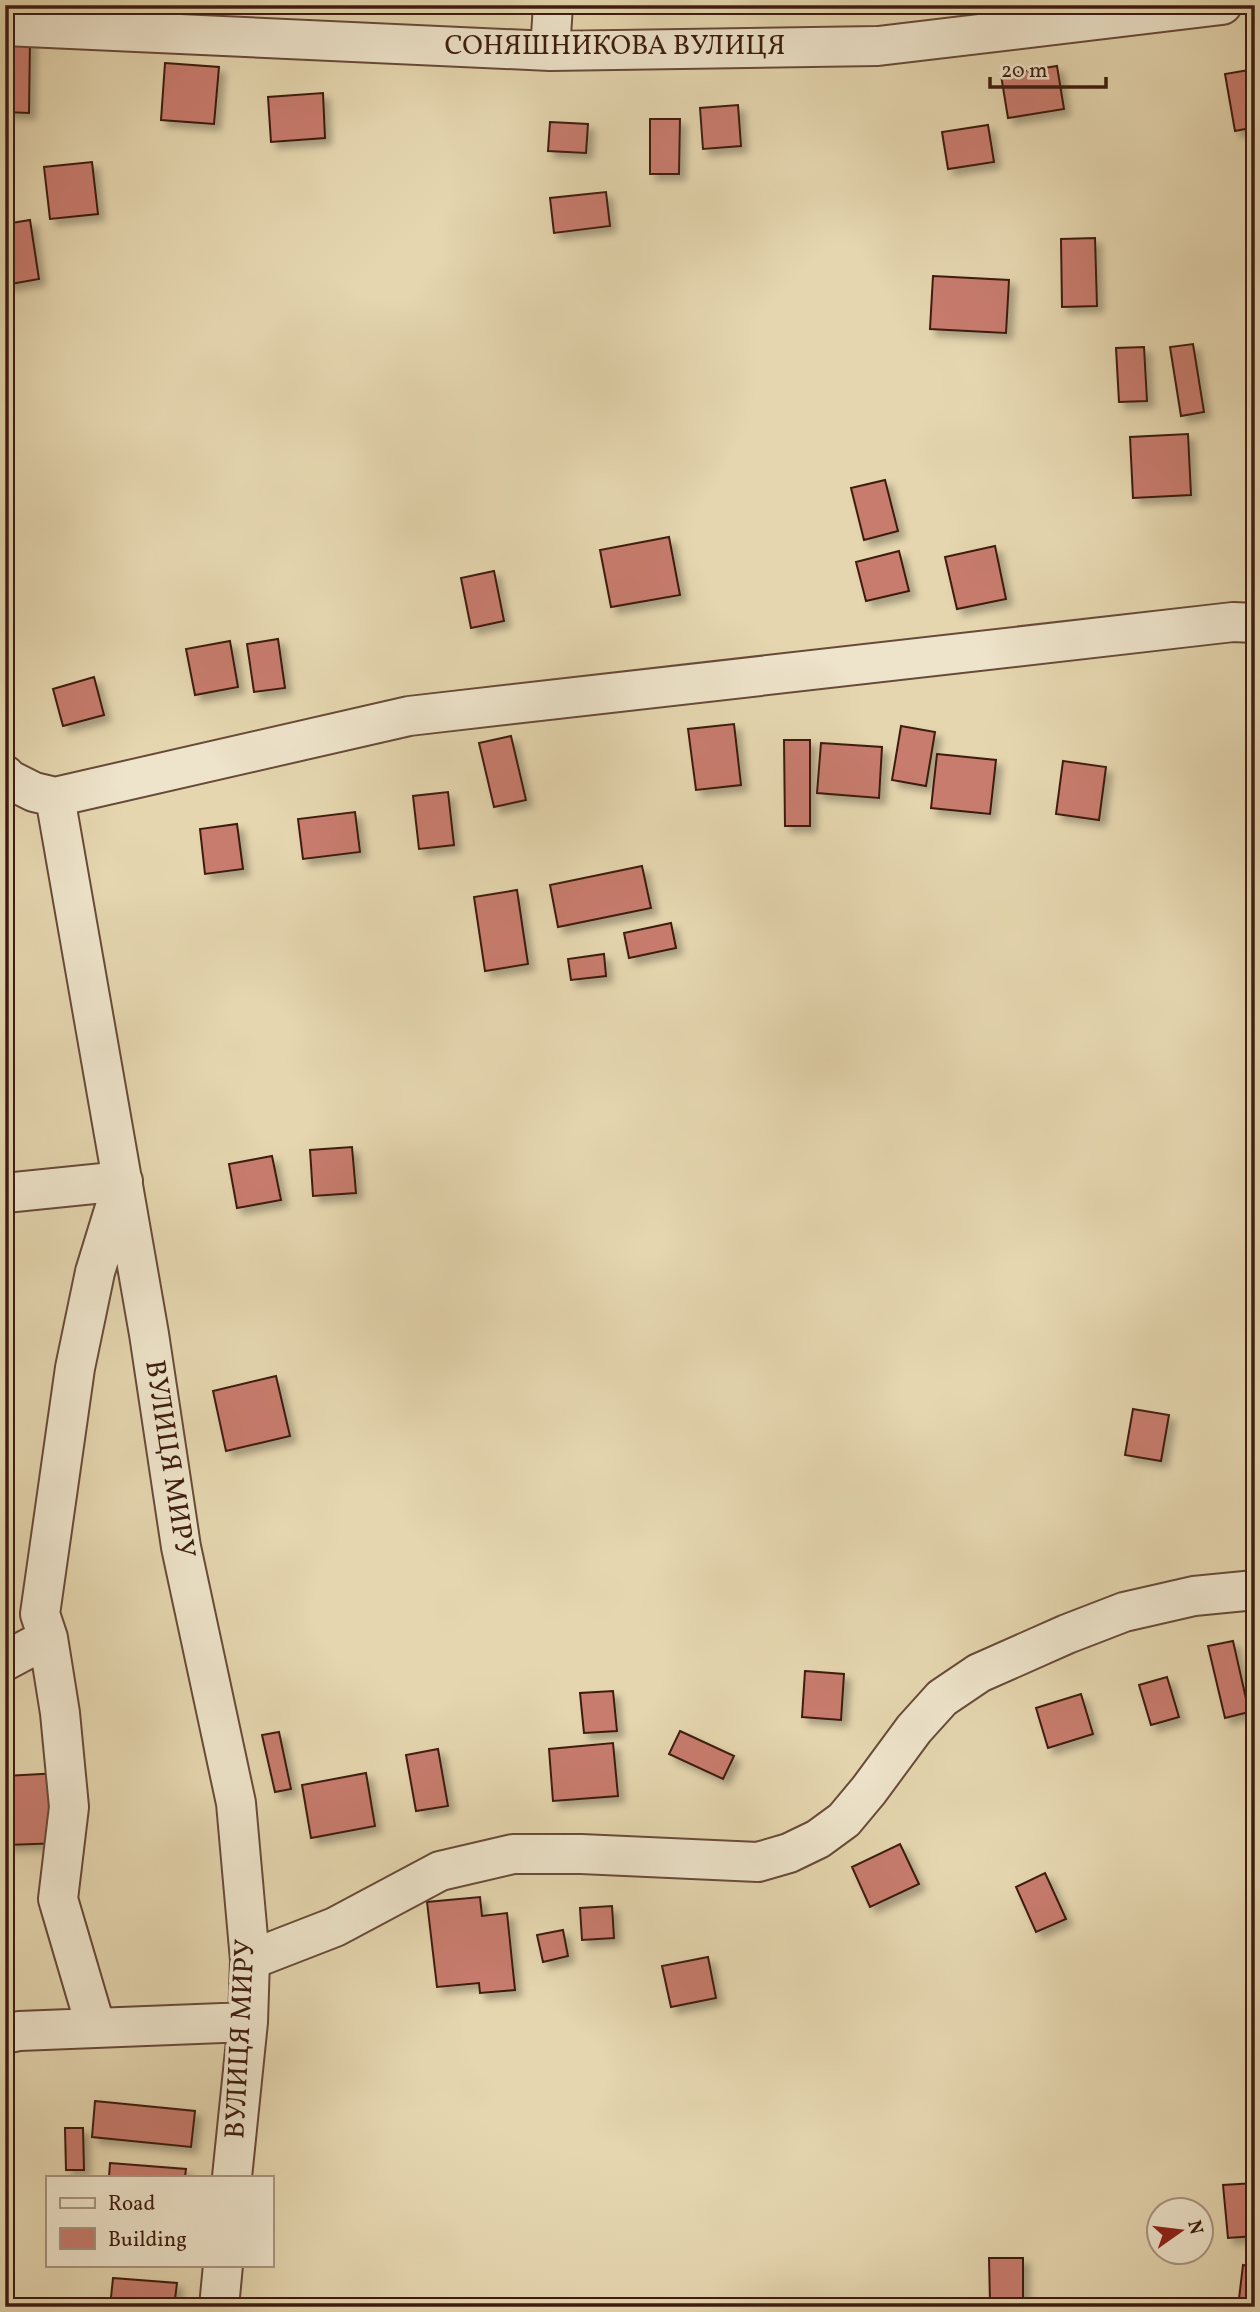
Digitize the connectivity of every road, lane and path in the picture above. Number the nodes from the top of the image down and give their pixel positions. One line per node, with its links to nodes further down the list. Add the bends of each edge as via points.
1 (553, 5): 4 (street)
2 (1222, 5): 4 (street, СОНЯШНИКОВА ВУЛИЦЯ, via 878,46)
3 (5, 26): 4 (street, СОНЯШНИКОВА ВУЛИЦЯ)
4 (550, 51)
5 (1255, 623): 7 (street, via 409,716)
6 (5, 775): 7 (street, via 34,792)
7 (55, 797): 8 (street, ВУЛИЦЯ МИРУ)
8 (123, 1181): 9 (street); 11 (street, via 94,1272 69,1402 40,1614); 13 (street, ВУЛИЦЯ МИРУ, via 181,1547 236,1803)
9 (5, 1194)
10 (1255, 1590): 13 (street, via 1194,1596 1124,1612 979,1673 942,1698 844,1820 789,1853 758,1862 513,1854 440,1871 334,1927)
11 (48, 1638): 12 (street); 15 (street, via 69,1807 58,1899)
12 (5, 1661)
13 (250, 1960): 14 (street, ВУЛИЦЯ МИРУ)
14 (248, 2022): 15 (street); 17 (street, ВУЛИЦЯ МИРУ)
15 (96, 2028): 16 (street)
16 (5, 2034)
17 (232, 2176)
18 (223, 2266): 19 (street)
19 (219, 2307)

